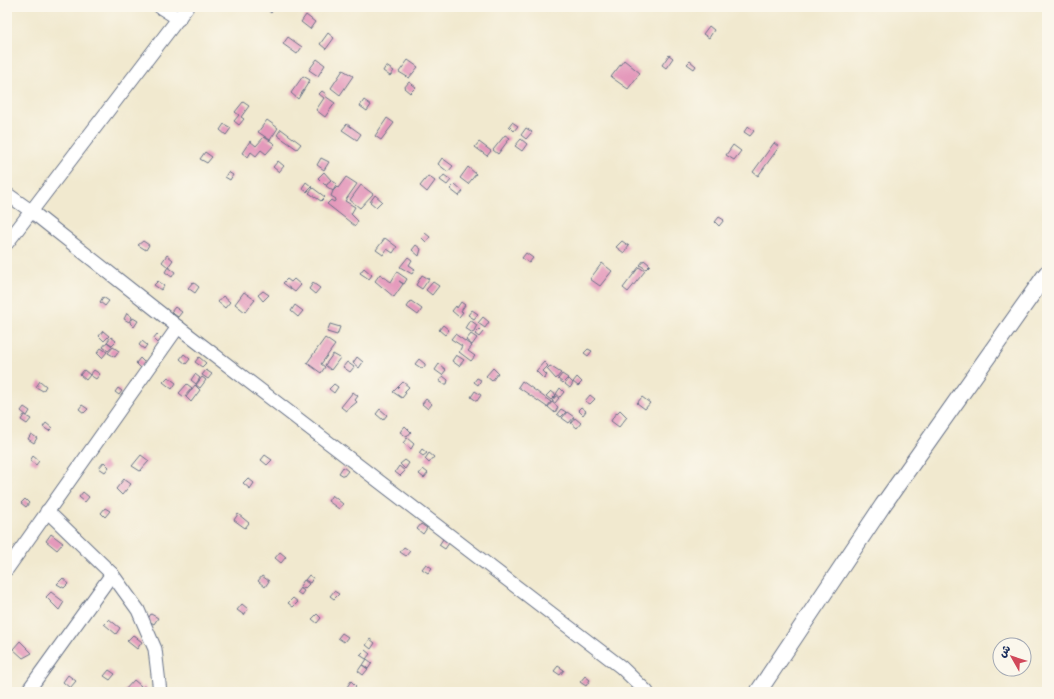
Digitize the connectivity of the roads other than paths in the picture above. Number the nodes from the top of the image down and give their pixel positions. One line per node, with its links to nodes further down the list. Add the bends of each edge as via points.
1 (160, 7): 3 (street)
2 (187, 7): 3 (street)
3 (179, 19): 5 (street)
4 (7, 194): 5 (street)
5 (31, 211): 6 (street); 8 (street)
6 (7, 243)
7 (1047, 273): 15 (main road, via 883,505)
8 (178, 327): 9 (street); 14 (street, via 621,667)
9 (47, 511): 10 (street); 11 (street)
10 (7, 569)
11 (112, 574): 12 (street); 13 (street, via 138,610 155,649)
12 (27, 692)
13 (160, 692)
14 (647, 692)
15 (758, 692)

